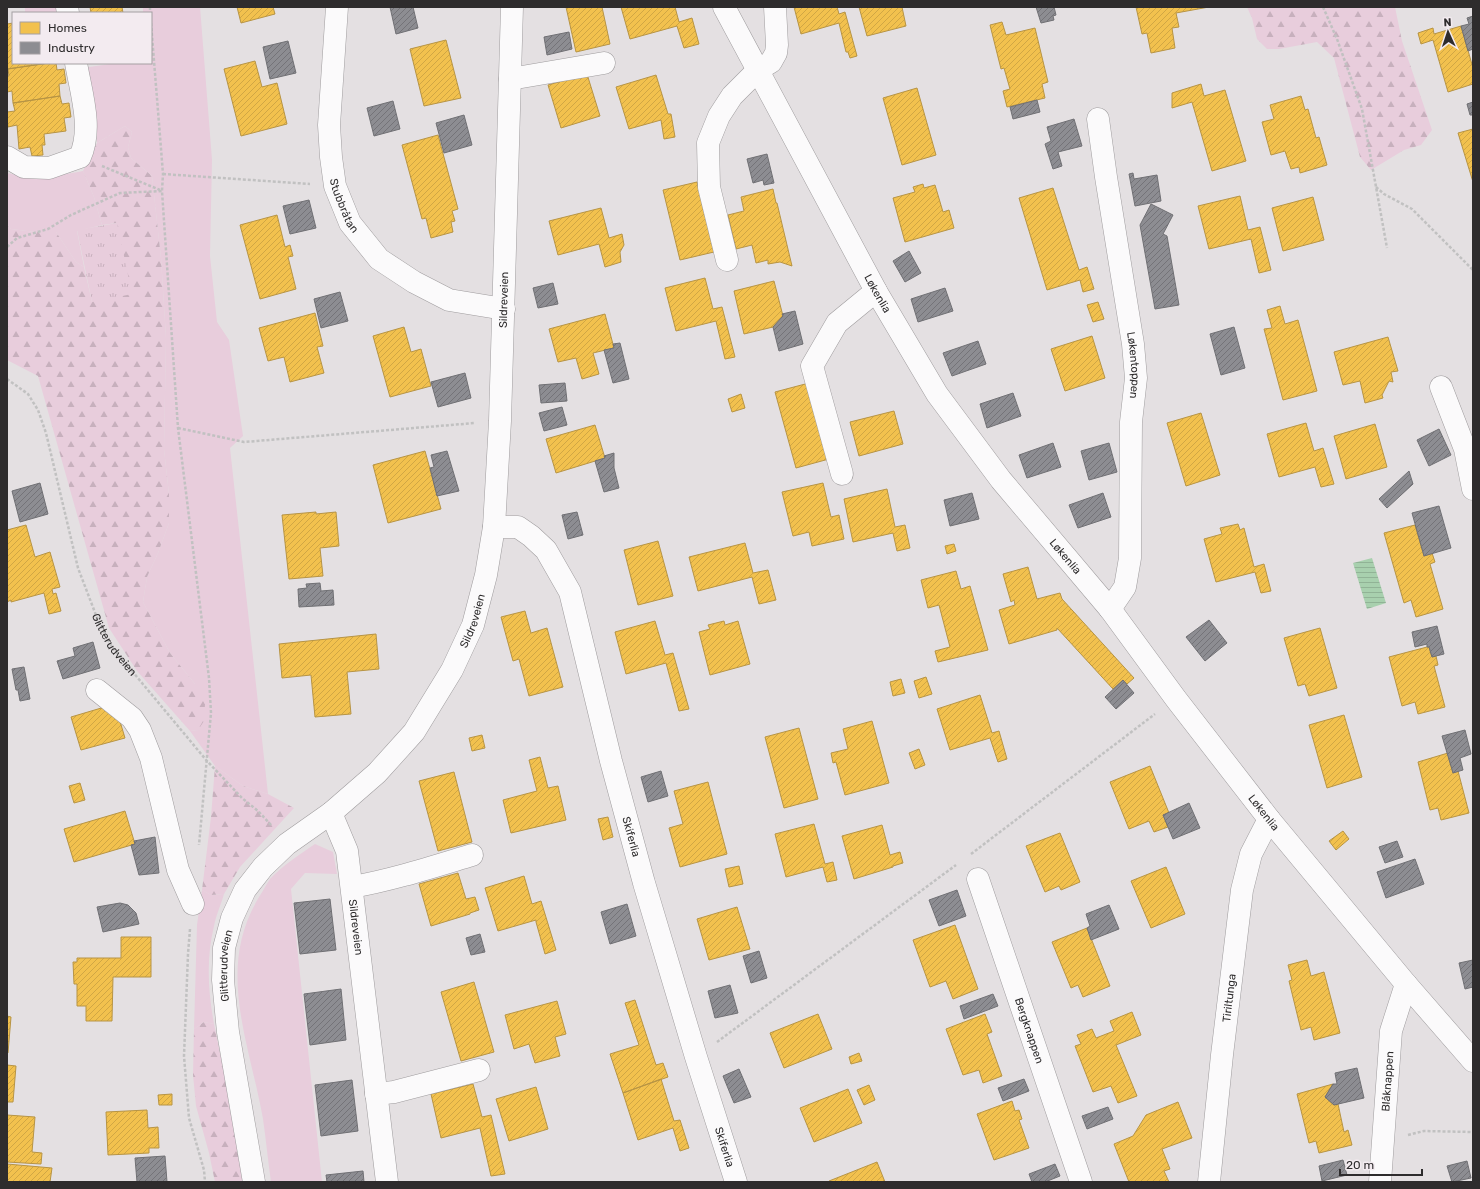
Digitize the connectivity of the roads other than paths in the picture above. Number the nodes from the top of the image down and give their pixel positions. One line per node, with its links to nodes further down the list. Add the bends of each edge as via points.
1 (337, 7): 13 (street, Stubbråtan, via 330,125 331,157 335,186 350,222 379,259 414,282 449,300)
2 (512, 7): 8 (street, Sildreveien)
3 (724, 7): 7 (street, Løkenlia)
4 (775, 7): 7 (street, via 776,53 770,62)
5 (604, 63): 8 (street)
6 (76, 64): 10 (street, via 86,117 84,148 80,157 49,168 24,167)
7 (758, 70): 11 (street, via 732,96 719,116 708,143 709,187); 12 (street, Løkenlia)
8 (510, 79): 13 (street, Sildreveien)
9 (1098, 119): 18 (street, Løkentoppen, via 1136,378 1131,422 1130,558 1125,587)
10 (7, 157)
11 (727, 260)
12 (876, 291): 15 (street, via 837,324 812,366); 18 (street, Løkenlia, via 937,394 1001,480)
13 (504, 309): 17 (street, Sildreveien)
14 (1441, 387): 16 (street, via 1465,449)
15 (842, 474)
16 (1473, 489)
17 (494, 526): 20 (street, Sildreveien, via 486,575 473,625 452,670 414,732 377,773); 32 (street, Skiferlia, via 518,527 531,536 546,550 570,592 632,837 696,1057)
18 (1110, 609): 21 (street, Løkenlia)
19 (97, 690): 25 (street, via 132,718 140,730 151,758 178,870)
20 (331, 813): 24 (street, Sildreveien, via 347,851); 30 (street, Glitterudveien, via 287,844 263,867 245,890 232,918 224,948 223,980 228,1032)
21 (1268, 819): 26 (street, Løkenlia); 34 (street, Tiriltunga, via 1251,854 1242,890)
22 (472, 855): 24 (street, via 420,871)
23 (978, 879): 33 (street, Bergknappen)
24 (352, 887): 29 (street, Sildreveien)
25 (193, 904)
26 (1406, 984): 27 (street, Løkenlia); 35 (street, Blåknappen, via 1391,1031)
27 (1473, 1061)
28 (479, 1070): 29 (street, via 394,1092)
29 (376, 1094): 31 (street, Sildreveien)
30 (254, 1182)
31 (387, 1182)
32 (736, 1182)
33 (1081, 1182)
34 (1209, 1182)
35 (1380, 1182)

